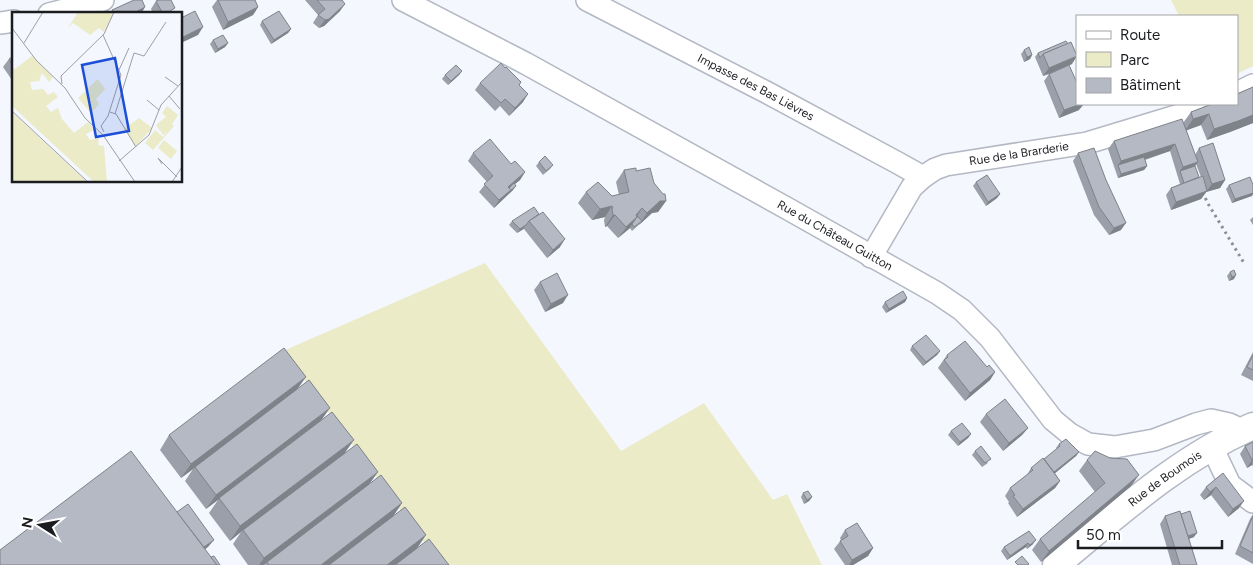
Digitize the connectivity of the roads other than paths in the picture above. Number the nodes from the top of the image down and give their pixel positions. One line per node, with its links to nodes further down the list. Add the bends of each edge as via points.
1 (103, 0): 4 (street)
2 (402, 0): 9 (street, Rue du Château Guitton, via 525,62)
3 (587, 0): 8 (street, Impasse des Bas Lièvres)
4 (57, 12)
5 (1253, 86): 6 (street)
6 (1238, 93)
7 (1205, 105): 8 (street, Rue de la Brarderie, via 1087,143 946,165)
8 (923, 177): 9 (street, Rue de la Brarderie, via 912,187)
9 (871, 256): 10 (street, Rue du Château Guitton, via 962,310 990,338 1054,420 1088,444 1115,447 1154,440 1210,420 1229,424)
10 (1235, 435): 11 (street, via 1230,485); 12 (street, Rue de Boumois, via 1163,478)
11 (1253, 502)
12 (1056, 565)

